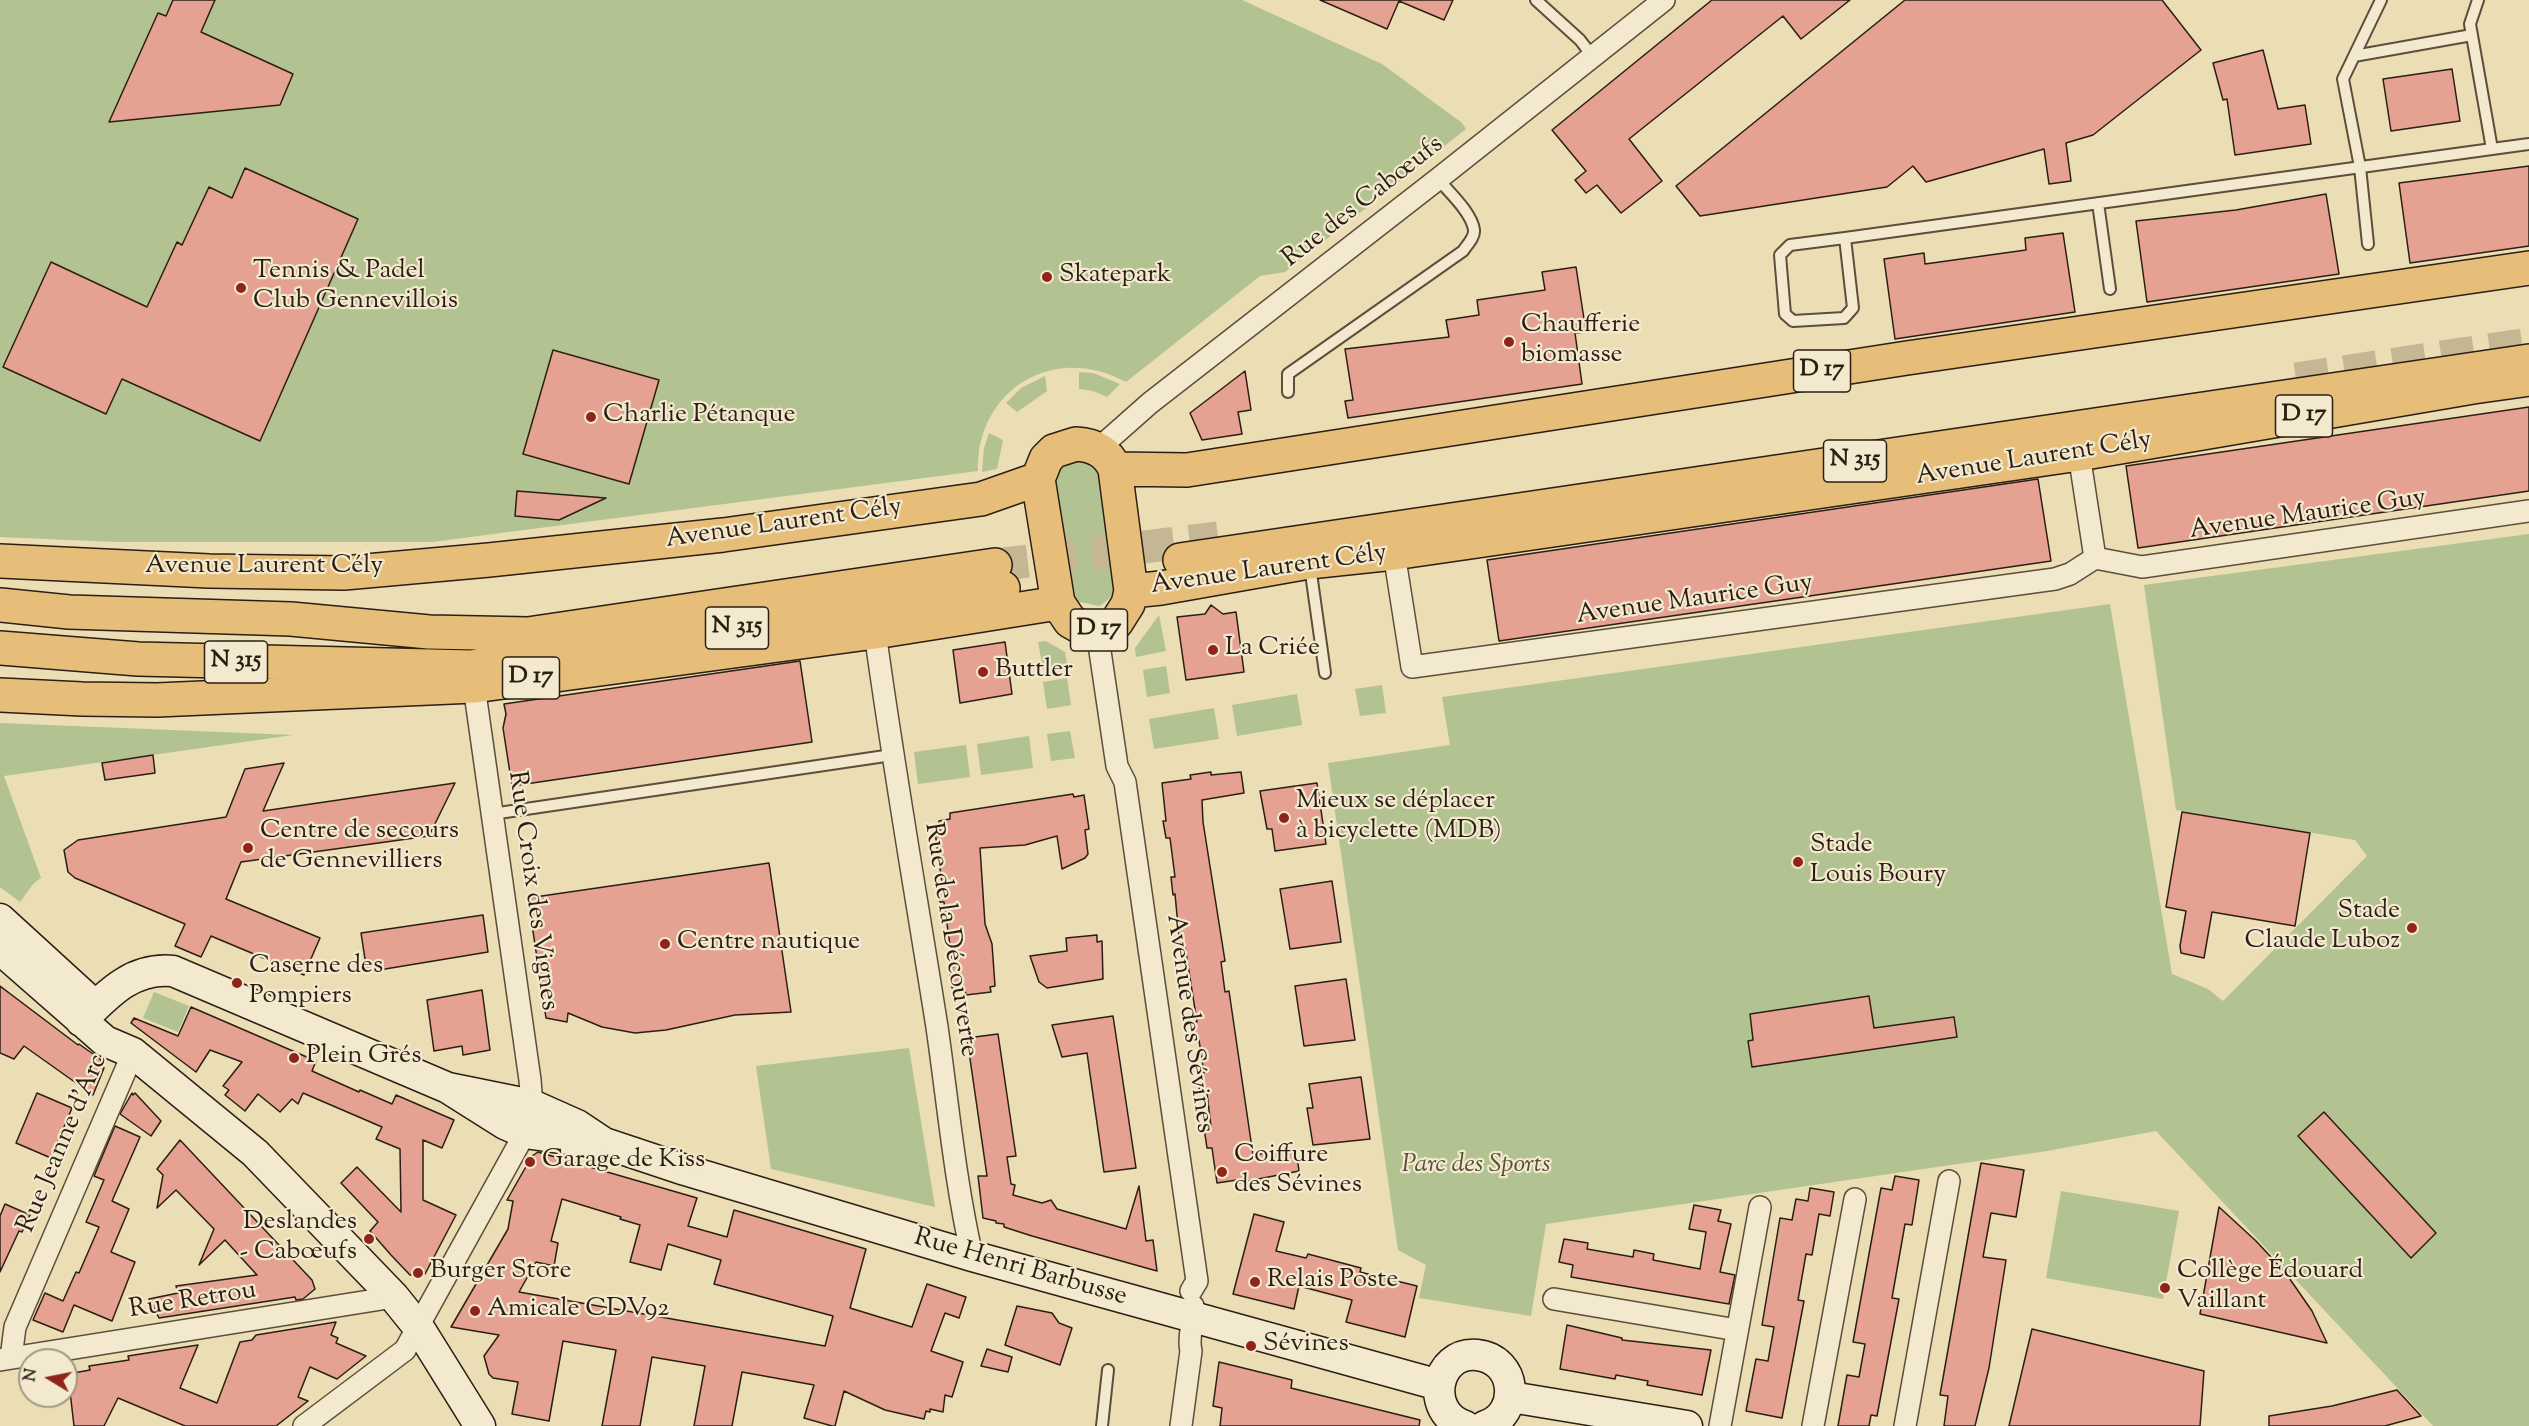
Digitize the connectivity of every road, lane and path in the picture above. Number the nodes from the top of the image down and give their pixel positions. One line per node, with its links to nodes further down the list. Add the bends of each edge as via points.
1 (1536, 0): 7 (lane)
2 (1664, 0): 7 (street, Rue des Cabœufs)
3 (2381, 0): 6 (lane)
4 (2478, 0): 5 (lane, via 2470,24)
5 (2472, 35): 6 (lane); 9 (lane)
6 (2354, 56): 10 (lane, via 2343,79)
7 (1593, 57): 11 (street, Rue des Cabœufs)
8 (2529, 144): 9 (lane)
9 (2492, 149): 10 (lane)
10 (2360, 167): 12 (lane); 14 (lane)
11 (1438, 179): 19 (lane, via 1464,208 1475,230 1473,237 1463,250 1288,374); 21 (street, Rue des Cabœufs, via 1150,404)
12 (2098, 203): 13 (lane); 16 (lane)
13 (1845, 238): 13 (lane, via 1790,245 1780,255 1785,314 1793,321 1844,318 1853,308)
14 (2368, 244)
15 (2529, 268): 21 (main road, D 17, via 1907,358 1187,470)
16 (2110, 288)
17 (2529, 361): 26 (main road, N 315)
18 (2529, 379): 20 (main road, Avenue Laurent Cély / D 17)
19 (1288, 392)
20 (2079, 454): 24 (main road, Avenue Laurent Cély / D 17); 25 (street)
21 (1107, 459): 22 (main road, D 17, via 1076,444 1054,451); 29 (main road)
22 (1038, 479): 27 (main road, Avenue Laurent Cély, via 981,499 723,535 344,573); 30 (main road)
23 (2529, 511): 25 (street, Avenue Maurice Guy, via 2142,567)
24 (1394, 553): 25 (street, Avenue Maurice Guy, via 1412,667 2055,579); 28 (main road, Avenue Laurent Cély / D 17)
25 (2095, 558)
26 (1180, 560)
27 (0, 561)
28 (1309, 562): 29 (main road, Avenue Laurent Cély / D 17); 35 (lane)
29 (1131, 591): 32 (main road, Avenue Laurent Cély / D 17, via 1116,623)
30 (1058, 603): 32 (main road, D 17, via 1070,621); 33 (main road, D 17)
31 (0, 605): 34 (main road, N 315, via 69,612 291,619 429,632 528,634 999,577 471,667 138,659)
32 (1097, 631): 51 (street, Avenue des Sévines, via 1117,766 1113,784)
33 (875, 632): 36 (main road, D 17); 38 (street, Rue de la Découverte)
34 (0, 648)
35 (1325, 673)
36 (474, 686): 37 (main road, D 17, via 157,700); 39 (street, Rue Croix des Vignes)
37 (0, 695)
38 (892, 755): 39 (lane); 48 (street, Rue de la Découverte)
39 (492, 814): 44 (street, Rue Croix des Vignes, via 530,1080)
40 (0, 919): 42 (street)
41 (0, 949): 42 (street)
42 (89, 1013): 43 (street, via 123,1033); 44 (street, Rue Henri Barbusse, via 137,975 158,969 173,971 448,1088 505,1124)
43 (133, 1053): 49 (street, via 255,1153); 54 (street, Rue Jeanne d'Arc)
44 (529, 1119): 48 (street, Rue Henri Barbusse, via 577,1125 604,1143 685,1170); 52 (street)
45 (1949, 1181): 68 (street)
46 (1855, 1199): 67 (street)
47 (1760, 1207): 53 (street)
48 (972, 1256): 51 (street, Rue Henri Barbusse)
49 (394, 1297): 52 (street); 54 (street, Rue Retrou)
50 (1554, 1299): 53 (street)
51 (1191, 1316): 56 (street, Rue Henri Barbusse); 61 (street, via 1180,1348); 62 (street, Avenue des Sévines, via 1191,1351)
52 (418, 1328): 58 (street, via 405,1350); 59 (street)
53 (1737, 1330): 66 (street)
54 (5, 1359)
55 (1108, 1370): 60 (lane)
56 (1439, 1385): 57 (street, via 1456,1360 1476,1355 1488,1357 1502,1368 1511,1384); 63 (street, via 1442,1408)
57 (1511, 1397): 64 (street, via 1501,1417); 65 (street)
58 (304, 1426)
59 (480, 1426)
60 (1102, 1426)
61 (1169, 1426)
62 (1180, 1426)
63 (1465, 1426)
64 (1485, 1426)
65 (1687, 1426)
66 (1720, 1426)
67 (1813, 1426)
68 (1905, 1426)

